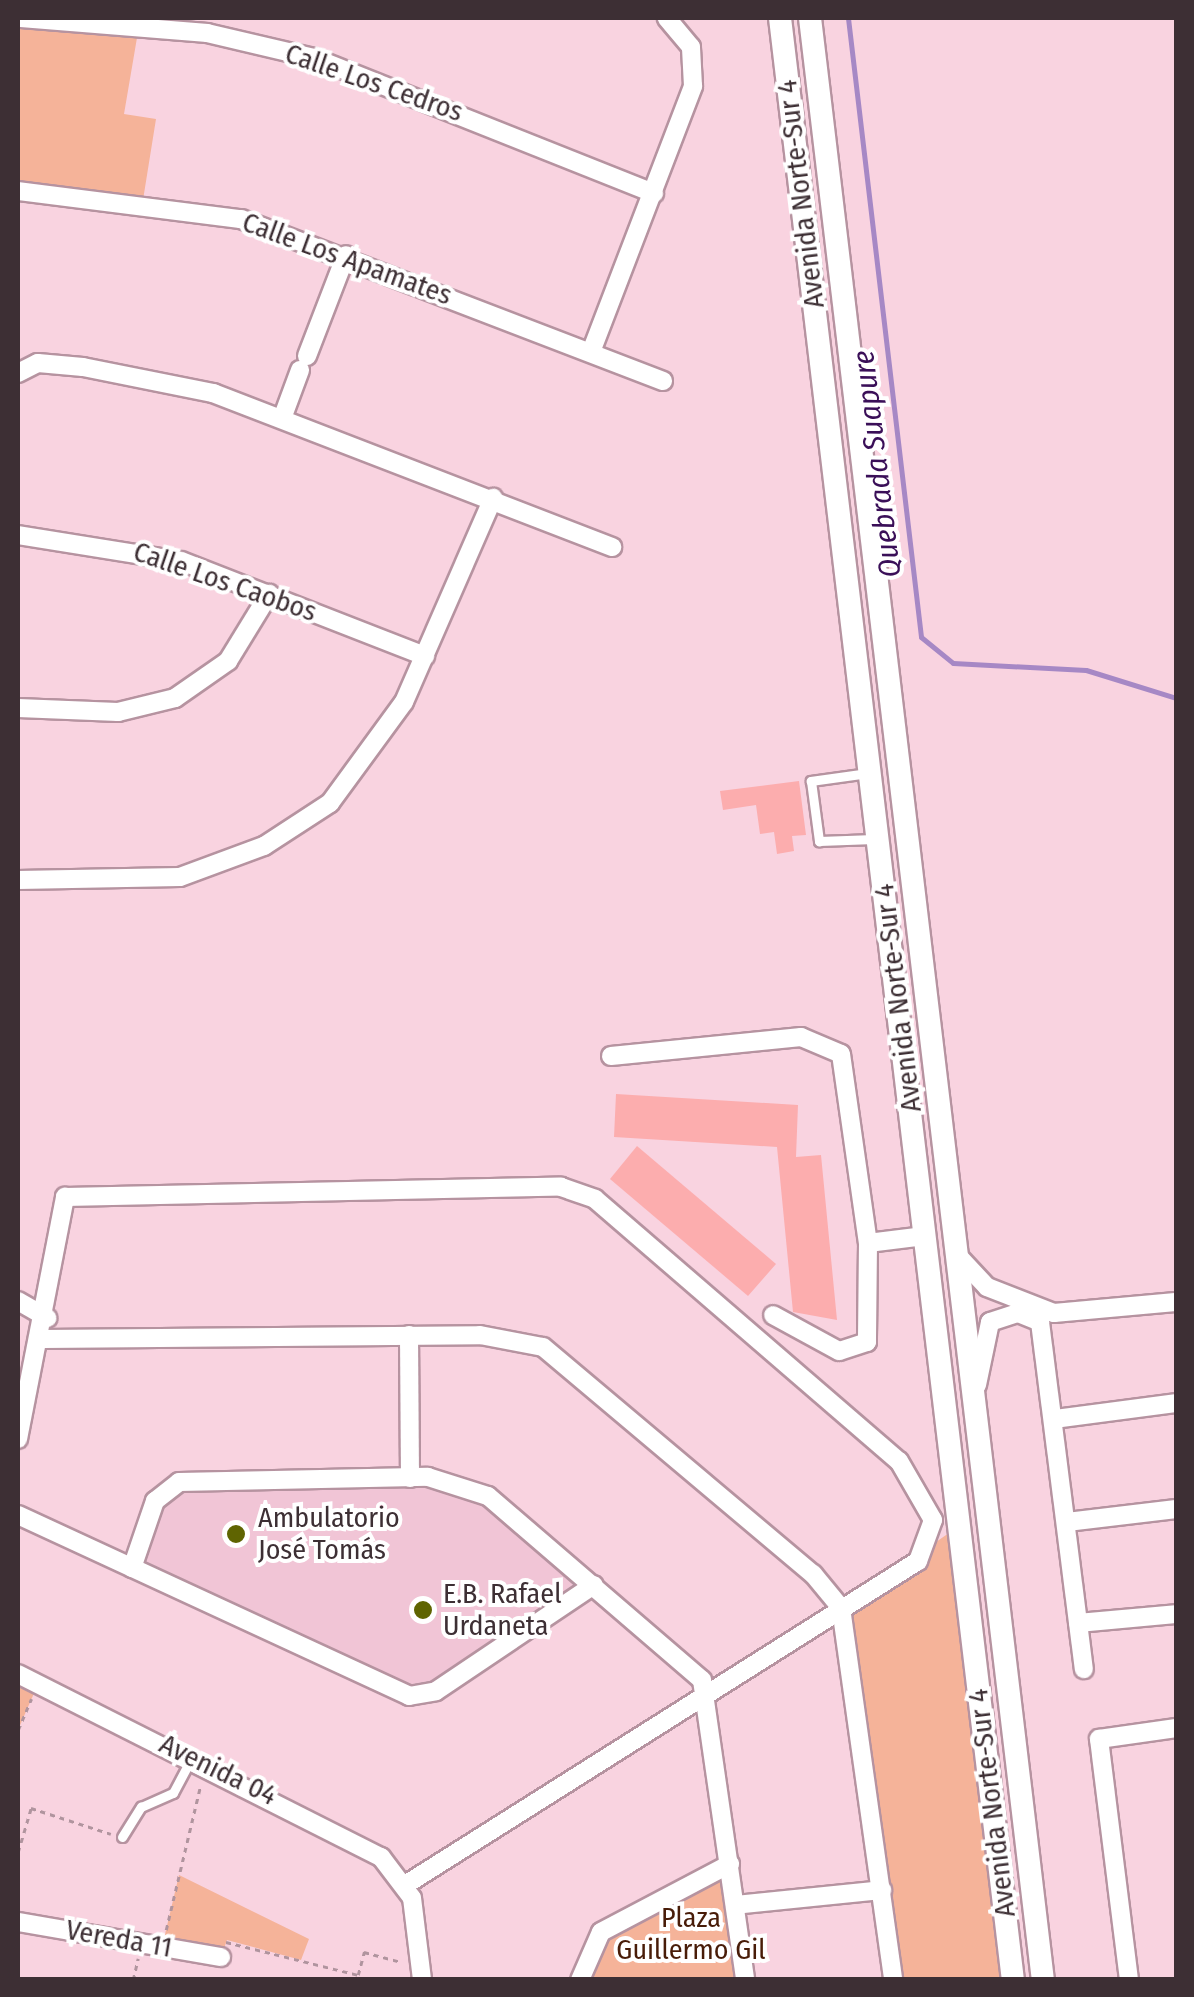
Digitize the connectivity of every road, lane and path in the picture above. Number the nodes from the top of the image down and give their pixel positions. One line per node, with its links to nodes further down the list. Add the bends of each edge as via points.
1 (21, 18): 2 (street, Calle Los Cedros)
2 (33, 18): 7 (street, Calle Los Cedros, via 207,33 314,58)
3 (667, 18): 7 (street, via 691,47 695,73)
4 (780, 18): 19 (main road, Avenida Norte-Sur 4)
5 (810, 18): 25 (main road, Avenida Norte-Sur 4)
6 (18, 191): 8 (street, Calle Los Apamates, via 200,209)
7 (654, 193): 9 (street)
8 (346, 255): 9 (street, Calle Los Apamates); 12 (street)
9 (592, 352): 11 (street, Calle Los Apamates)
10 (18, 373): 12 (street, via 38,363 121,372)
11 (663, 381)
12 (283, 416): 13 (street)
13 (493, 498): 15 (street); 17 (street)
14 (18, 535): 16 (street, Calle Los Caobos, via 143,550)
15 (612, 547)
16 (269, 594): 17 (street, Calle Los Caobos); 18 (street, via 228,661 175,698 118,712)
17 (425, 656): 21 (street, via 356,777 277,838 156,881)
18 (18, 708)
19 (871, 773): 20 (main road, Avenida Norte-Sur 4); 20 (lane, via 811,781 819,841)
20 (879, 838): 23 (main road, Avenida Norte-Sur 4)
21 (18, 880)
22 (611, 1056): 24 (street, via 828,1042 841,1054)
23 (925, 1236): 24 (street); 43 (main road, Avenida Norte-Sur 4)
24 (868, 1243): 30 (street, via 868,1342 839,1351)
25 (958, 1256): 26 (street); 35 (main road, Avenida Norte-Sur 4)
26 (987, 1287): 29 (street); 32 (street)
27 (18, 1301): 31 (street)
28 (1176, 1302): 29 (street, via 1058,1314)
29 (1025, 1305): 32 (street); 37 (street, via 1046,1332)
30 (773, 1315)
31 (48, 1318): 34 (street); 44 (street, via 60,1207 69,1196 578,1189 882,1443 930,1507)
32 (990, 1322): 35 (street)
33 (409, 1336): 34 (street); 39 (street); 47 (street, via 510,1336 543,1347)
34 (43, 1338): 38 (street)
35 (975, 1398): 74 (main road, Avenida Norte-Sur 4)
36 (1176, 1403): 37 (street)
37 (1055, 1419): 42 (street)
38 (18, 1439)
39 (410, 1478): 45 (street, via 178,1482 156,1501); 46 (street, via 475,1488)
40 (1176, 1509): 42 (street)
41 (18, 1515): 45 (street)
42 (1067, 1522): 49 (street)
43 (959, 1526): 44 (street); 73 (main road, Avenida Norte-Sur 4)
44 (932, 1538): 47 (street, via 905,1571)
45 (132, 1568): 46 (street, via 409,1696 436,1691)
46 (594, 1585): 53 (street, via 688,1662)
47 (841, 1608): 53 (street); 62 (street)
48 (1176, 1614): 49 (street)
49 (1078, 1623): 50 (street)
50 (1084, 1669)
51 (18, 1674): 52 (street, Avenida 04)
52 (38, 1684): 55 (path); 56 (street, Avenida 04)
53 (707, 1692): 60 (street); 61 (street)
54 (1176, 1728): 75 (street, via 1099,1739)
55 (18, 1730)
56 (198, 1761): 58 (lane, via 172,1793 142,1808); 61 (street, Avenida 04, via 346,1834); 66 (path)
57 (20, 1838): 58 (path, via 31,1808); 59 (path)
58 (122, 1838)
59 (18, 1852)
60 (730, 1864): 63 (street); 70 (street, via 601,1932)
61 (405, 1885): 68 (street)
62 (882, 1890): 63 (street); 72 (street)
63 (735, 1905): 71 (street)
64 (18, 1922): 65 (street, Vereda 11)
65 (142, 1943): 66 (street, Vereda 11); 69 (path)
66 (162, 1946): 67 (street, Vereda 11)
67 (221, 1957): 68 (path, via 226,1940 358,1975 364,1952)
68 (422, 1974)
69 (133, 1980)
70 (580, 1980)
71 (744, 1980)
72 (893, 1980)
73 (1013, 1980)
74 (1043, 1980)
75 (1129, 1980)

